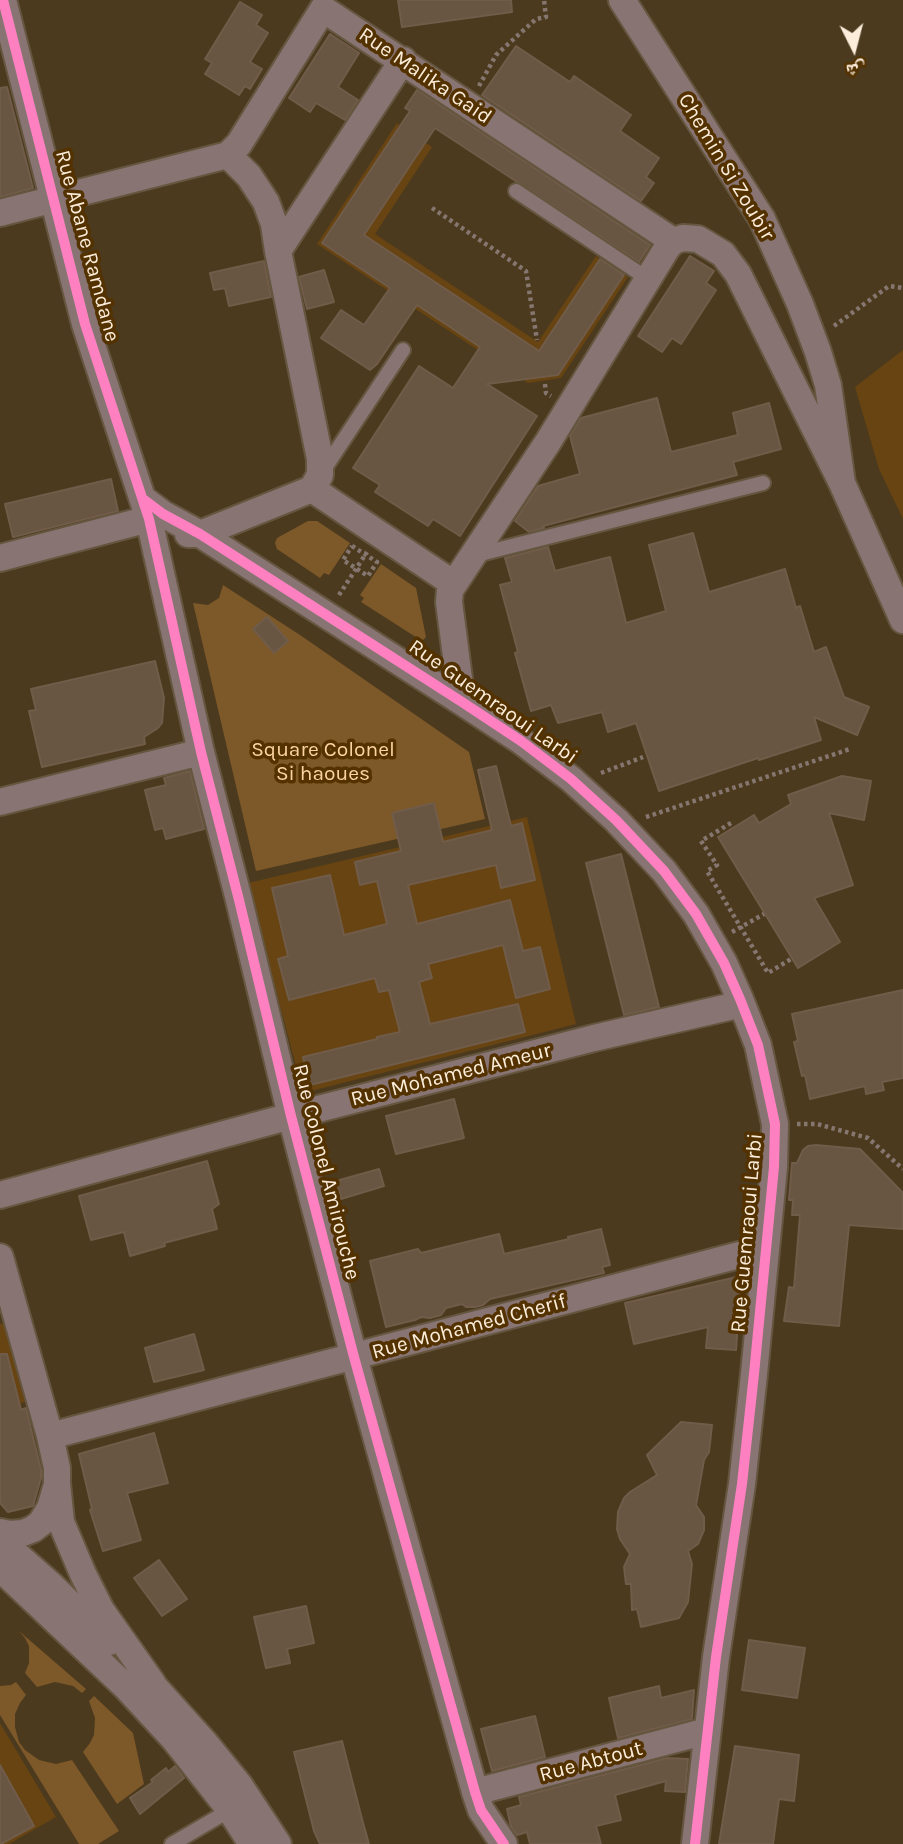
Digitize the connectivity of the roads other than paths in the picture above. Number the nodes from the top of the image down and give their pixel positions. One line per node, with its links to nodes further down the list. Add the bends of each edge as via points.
1 (622, 0): 14 (street, Chemin Si Zoubir, via 762,219 800,304 828,385)
2 (7, 4): 6 (street, Rue Abane Ramdane)
3 (402, 60): 4 (street, Rue Malika Gaid, via 323,9); 8 (street, Rue Malika Gaid); 9 (street)
4 (228, 155): 6 (street); 9 (street, via 266,202)
5 (516, 191): 10 (lane)
6 (54, 199): 7 (street); 15 (street, Rue Abane Ramdane, via 85,324)
7 (0, 213)
8 (670, 245): 10 (street); 14 (street, via 683,238 698,239 723,254 738,274)
9 (278, 251): 12 (street, via 317,446)
10 (648, 279): 17 (street)
11 (403, 350): 12 (lane)
12 (316, 482): 16 (street); 20 (street)
13 (763, 483): 17 (lane)
14 (842, 483): 21 (street, Chemin Si Zoubir)
15 (146, 509): 16 (street, Rue Guemraoui Larbi, via 163,513); 18 (street); 19 (street, Rue Colonel Amirouche)
16 (200, 534): 19 (street, via 186,534 168,543); 22 (street, Rue Guemraoui Larbi)
17 (473, 556): 20 (street)
18 (0, 558)
19 (161, 570): 23 (street, Rue Colonel Amirouche)
20 (454, 584): 22 (street, via 449,603)
21 (903, 620)
22 (462, 702): 25 (street, Rue Guemraoui Larbi, via 571,779 664,871 696,914)
23 (201, 751): 24 (street); 26 (street, Rue Colonel Amirouche)
24 (0, 802)
25 (742, 1004): 26 (street, Rue Mohamed Ameur); 28 (street, Rue Guemraoui Larbi, via 758,1045 775,1124)
26 (291, 1116): 27 (street, Rue Mohamed Ameur); 30 (street, Rue Colonel Amirouche)
27 (0, 1195)
28 (766, 1248): 30 (street, Rue Mohamed Cherif); 37 (street, Rue Guemraoui Larbi, via 741,1484)
29 (0, 1257): 31 (street)
30 (354, 1357): 31 (street, Rue Mohamed Cherif); 38 (street, Rue Colonel Amirouche)
31 (50, 1436): 32 (street)
32 (57, 1483): 33 (street, via 41,1523 23,1533); 36 (street, via 61,1522 83,1574 101,1610)
33 (0, 1532)
34 (0, 1540): 36 (street)
35 (0, 1568): 39 (street, via 134,1696)
36 (153, 1684): 42 (street, via 240,1786)
37 (707, 1731): 38 (street, Rue Abtout); 44 (street, Rue Guemraoui Larbi)
38 (475, 1792): 43 (street, Rue Colonel Amirouche, via 481,1810)
39 (230, 1810): 40 (lane); 41 (street)
40 (172, 1844)
41 (252, 1844)
42 (278, 1844)
43 (504, 1844)
44 (695, 1844)

